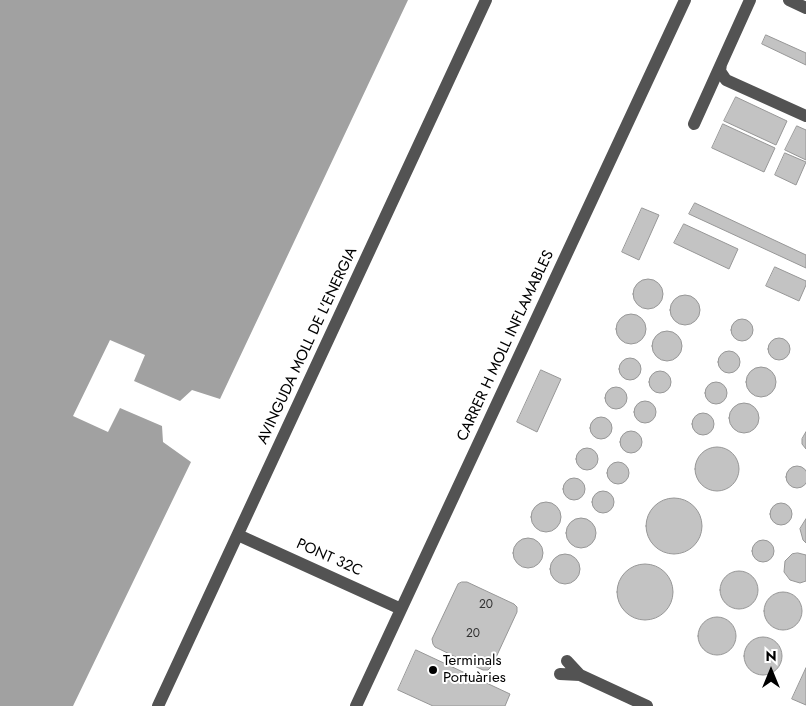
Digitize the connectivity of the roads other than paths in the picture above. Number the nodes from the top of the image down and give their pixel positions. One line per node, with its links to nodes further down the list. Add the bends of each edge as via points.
1 (486, 0): 9 (street, AVINGUDA MOLL DE L'ENERGIA)
2 (685, 0): 10 (street, CARRER H MOLL INFLAMABLES)
3 (750, 0): 6 (street)
4 (789, 0): 5 (street)
5 (806, 8)
6 (721, 64): 7 (street, via 720,71 726,80); 8 (street)
7 (806, 116)
8 (694, 124)
9 (238, 535): 10 (street, PONT 32C); 14 (street, AVINGUDA MOLL DE L'ENERGIA)
10 (402, 609): 15 (street, CARRER H MOLL INFLAMABLES)
11 (567, 661): 13 (street)
12 (560, 674): 13 (street)
13 (580, 675): 16 (street)
14 (158, 706)
15 (356, 706)
16 (647, 706)

